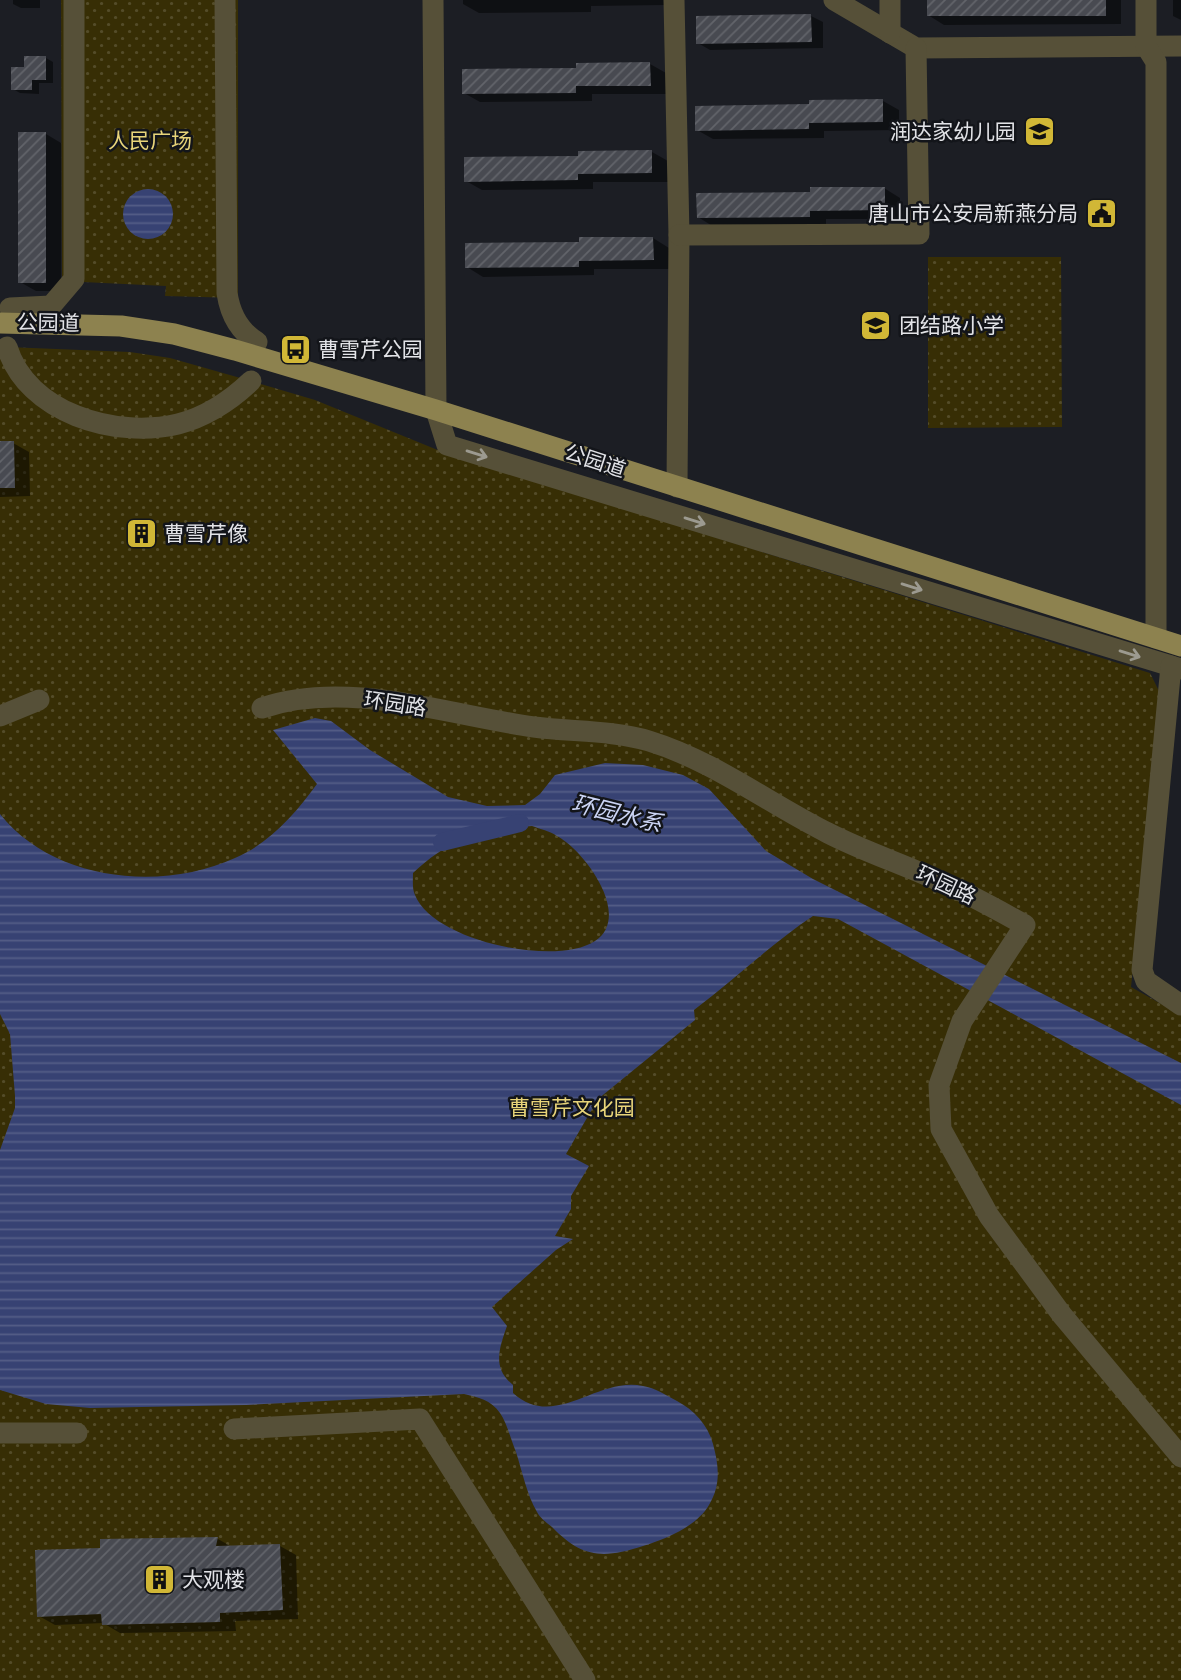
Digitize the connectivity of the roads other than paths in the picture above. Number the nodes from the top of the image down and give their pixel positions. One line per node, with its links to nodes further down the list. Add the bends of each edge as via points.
1 (74, 0): 13 (street, via 74,279 51,306)
2 (225, 0): 14 (street, via 227,293 229,309 246,335)
3 (433, 0): 17 (street)
4 (674, 0): 12 (street)
5 (834, 0): 8 (street)
6 (890, 0): 8 (street)
7 (1146, 0): 9 (street)
8 (890, 33): 11 (street)
9 (1146, 46): 10 (street); 11 (street); 19 (street, via 1156,62)
10 (1181, 46)
11 (916, 48): 12 (street, via 919,234)
12 (679, 235): 18 (street)
13 (5, 315): 17 (main road, 公园道, via 174,334)
14 (257, 342)
15 (7, 347): 16 (street, via 13,367 29,386 86,419 117,427 178,424 235,396)
16 (251, 381)
17 (436, 410): 18 (main road, 公园道); 21 (street, one-way to 21, via 447,445)
18 (677, 487): 19 (main road, 公园道)
19 (1156, 638): 20 (main road, 公园道)
20 (1181, 646)
21 (1176, 668): 25 (street, via 1142,970 1146,981)
22 (39, 700): 24 (street)
23 (262, 708): 29 (street, 环园路, via 316,695 647,740 727,775 828,833 976,898 1025,925 967,1014 939,1085 941,1129 989,1216 1062,1315)
24 (0, 716)
25 (1181, 1005)
26 (234, 1429): 30 (street, via 420,1419)
27 (0, 1433): 28 (street)
28 (77, 1433)
29 (1181, 1457)
30 (586, 1680)

